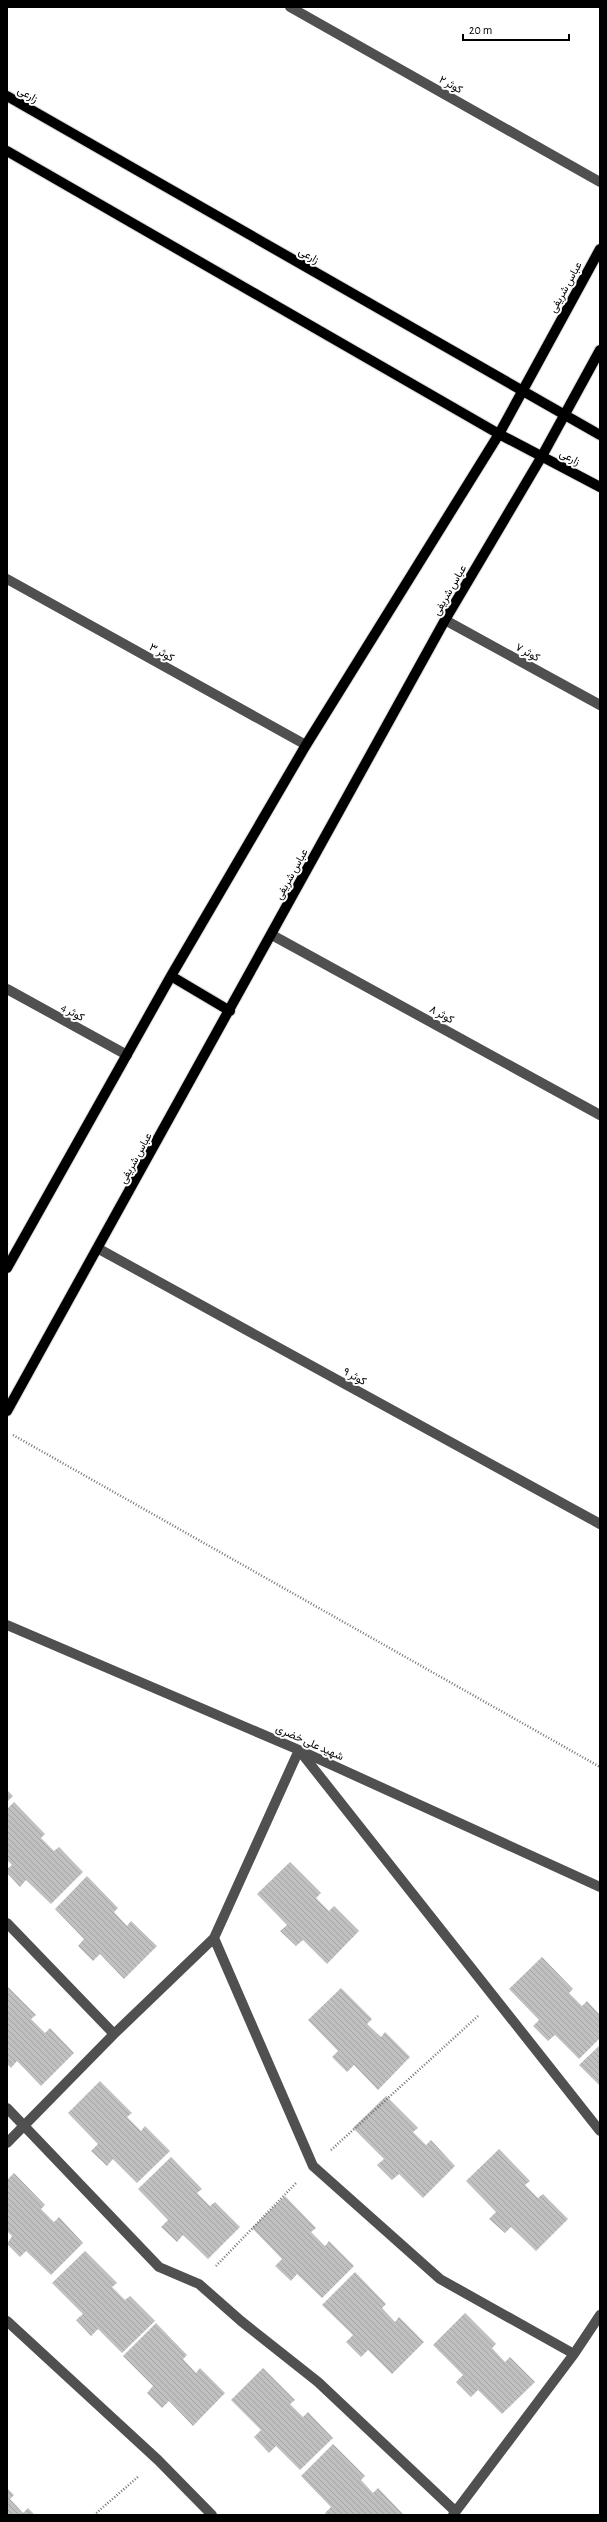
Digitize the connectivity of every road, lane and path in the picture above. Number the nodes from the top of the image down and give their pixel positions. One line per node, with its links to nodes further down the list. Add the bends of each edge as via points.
1 (290, 7): 4 (street, کوثر ۲)
2 (7, 96): 7 (main road, زارعی)
3 (7, 151): 9 (main road, زارعی)
4 (600, 182)
5 (600, 249): 7 (main road, عباس شریفی)
6 (600, 350): 8 (main road, عباس شریفی)
7 (522, 390): 8 (main road, زارعی); 9 (main road, عباس شریفی)
8 (563, 415): 10 (main road, زارعی); 11 (main road, عباس شریفی)
9 (499, 434): 11 (main road, زارعی); 16 (main road, عباس شریفی)
10 (600, 435)
11 (542, 456): 12 (main road, زارعی); 14 (main road, عباس شریفی)
12 (600, 487)
13 (7, 579): 16 (street, کوثر ۳)
14 (445, 620): 15 (street, کوثر ۷); 17 (main road, عباس شریفی)
15 (600, 705)
16 (306, 745): 18 (main road, عباس شریفی)
17 (272, 935): 20 (main road, عباس شریفی); 22 (street, کوثر ۸)
18 (171, 976): 20 (main road); 21 (main road, عباس شریفی)
19 (7, 989): 21 (street, کوثر 4)
20 (230, 1011): 23 (main road, عباس شریفی)
21 (127, 1055): 24 (main road, عباس شریفی)
22 (600, 1114)
23 (99, 1249): 25 (main road, عباس شریفی); 27 (street, کوثر ۹)
24 (7, 1268)
25 (7, 1411)
26 (7, 1431): 30 (path)
27 (600, 1524)
28 (7, 1625): 29 (street, شهید علی خضری)
29 (300, 1750): 31 (street, شهید علی خضری); 33 (street); 34 (street)
30 (600, 1767)
31 (600, 1887)
32 (7, 1923): 35 (street)
33 (214, 1938): 35 (street); 40 (street)
34 (496, 1999): 38 (street); 40 (path)
35 (114, 2034): 37 (street)
36 (7, 2108): 37 (street)
37 (24, 2126): 39 (street); 41 (street, via 159,2267)
38 (600, 2131)
39 (7, 2143)
40 (313, 2166): 41 (path); 44 (street, via 440,2279)
41 (199, 2284): 46 (street, via 318,2382)
42 (600, 2315): 44 (street)
43 (7, 2321): 45 (street)
44 (574, 2354): 46 (street)
45 (158, 2460): 47 (path); 48 (street)
46 (454, 2513)
47 (94, 2515)
48 (212, 2515)

